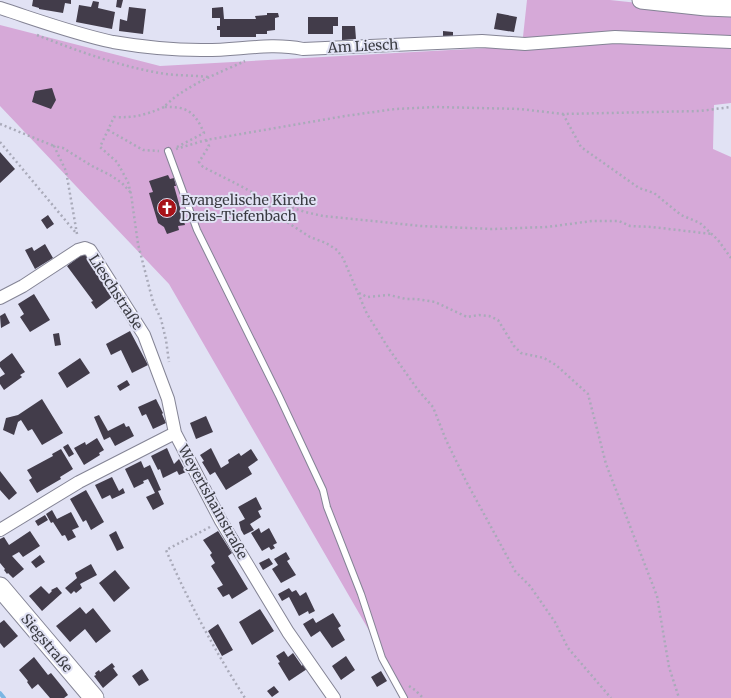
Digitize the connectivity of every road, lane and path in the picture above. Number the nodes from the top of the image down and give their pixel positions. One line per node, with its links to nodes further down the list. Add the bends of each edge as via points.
1 (642, 0): 3 (main road)
2 (0, 8): 5 (street, Am Liesch, via 112,42 154,48 303,48 482,40 525,44 615,37)
3 (731, 8)
4 (31, 33): 7 (path, via 122,65 156,73 210,77 172,99)
5 (731, 42)
6 (731, 106): 8 (path, via 700,111)
7 (164, 107): 10 (path, via 150,114 114,117); 14 (path, via 176,106 189,112 195,116 204,133)
8 (563, 114): 11 (path, via 520,109 395,109); 17 (path, via 581,147 639,188 654,193 681,215 700,223)
9 (0, 124): 13 (path)
10 (108, 130): 14 (path, via 143,150); 15 (path, via 100,147 117,162 128,182)
11 (206, 140): 14 (path); 16 (path, via 209,146 198,162)
12 (0, 142): 13 (path, via 77,234 66,171)
13 (54, 146): 15 (path, via 63,148 110,175 122,183)
14 (168, 151): 29 (lane, via 197,230 323,490 382,658)
15 (131, 194): 21 (path, via 138,244 153,302 161,319)
16 (263, 198): 17 (path, via 323,216 399,224 492,229 619,221 630,226); 19 (path, via 276,215 288,224 337,250)
17 (712, 234): 18 (path)
18 (731, 258)
19 (358, 293): 30 (path, via 367,314 389,349 433,407 466,481 515,571 530,586 555,622 568,648); 31 (path, via 367,297 389,295 435,302 467,318 489,316 498,320 521,353 544,358 556,365 588,394 606,464 657,596 669,667)
20 (0, 298): 22 (street, Lieschstraße, via 78,250 90,250 144,335 168,399)
21 (170, 368)
22 (175, 433): 23 (street, Weyertshainstraße); 24 (street, Weyertshainstraße, via 79,482)
23 (221, 521): 27 (path, via 166,550 185,593); 28 (street, Weyertshainstraße, via 288,632)
24 (0, 530)
25 (0, 587): 26 (main road, Siegstraße)
26 (94, 698)
27 (245, 698)
28 (334, 698)
29 (404, 698)
30 (611, 698)
31 (678, 698)

